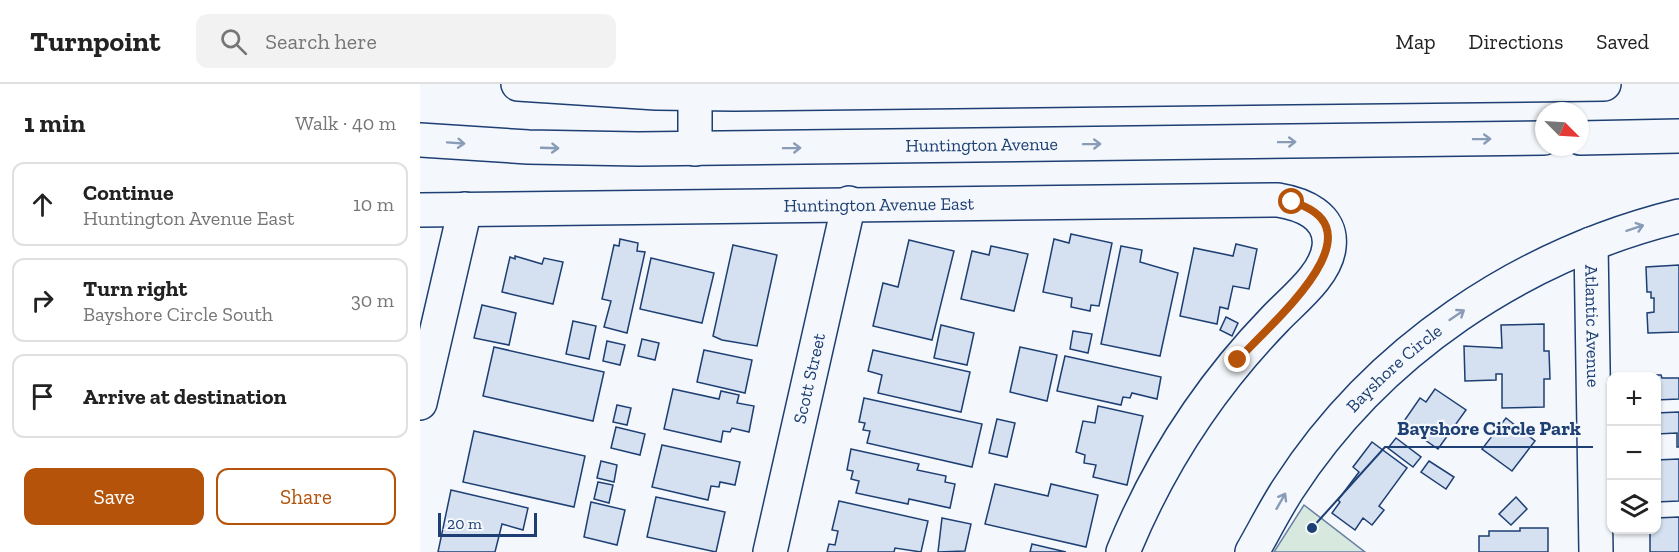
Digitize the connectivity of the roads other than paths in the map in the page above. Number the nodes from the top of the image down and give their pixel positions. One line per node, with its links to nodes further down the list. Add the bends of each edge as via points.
1 (518, 84): 4 (street)
2 (1604, 84): 3 (street)
3 (863, 88): 4 (street)
4 (695, 89): 9 (street)
5 (1679, 136): 7 (street)
6 (1535, 138): 9 (street, Huntington Avenue, one-way to 6)
7 (1589, 138)
8 (420, 140): 9 (street, Huntington Avenue, one-way to 9, via 528,147)
9 (696, 149)
10 (849, 203): 11 (street, Huntington Avenue East); 16 (street, Scott Street); 17 (street, Huntington Avenue East, via 1278,200 1304,206 1317,215 1326,229 1329,247 1321,267 1238,360 1195,418 1158,477)
11 (465, 209): 12 (street, Huntington Avenue East); 15 (street)
12 (420, 210)
13 (1679, 216): 14 (street, one-way to 13)
14 (1591, 244): 18 (street, Bayshore Circle, one-way to 14, via 1288,488 1336,426 1385,374 1443,325 1498,287); 19 (street, Atlantic Avenue)
15 (420, 403)
16 (770, 552)
17 (1123, 552)
18 (1252, 552)
19 (1596, 552)

